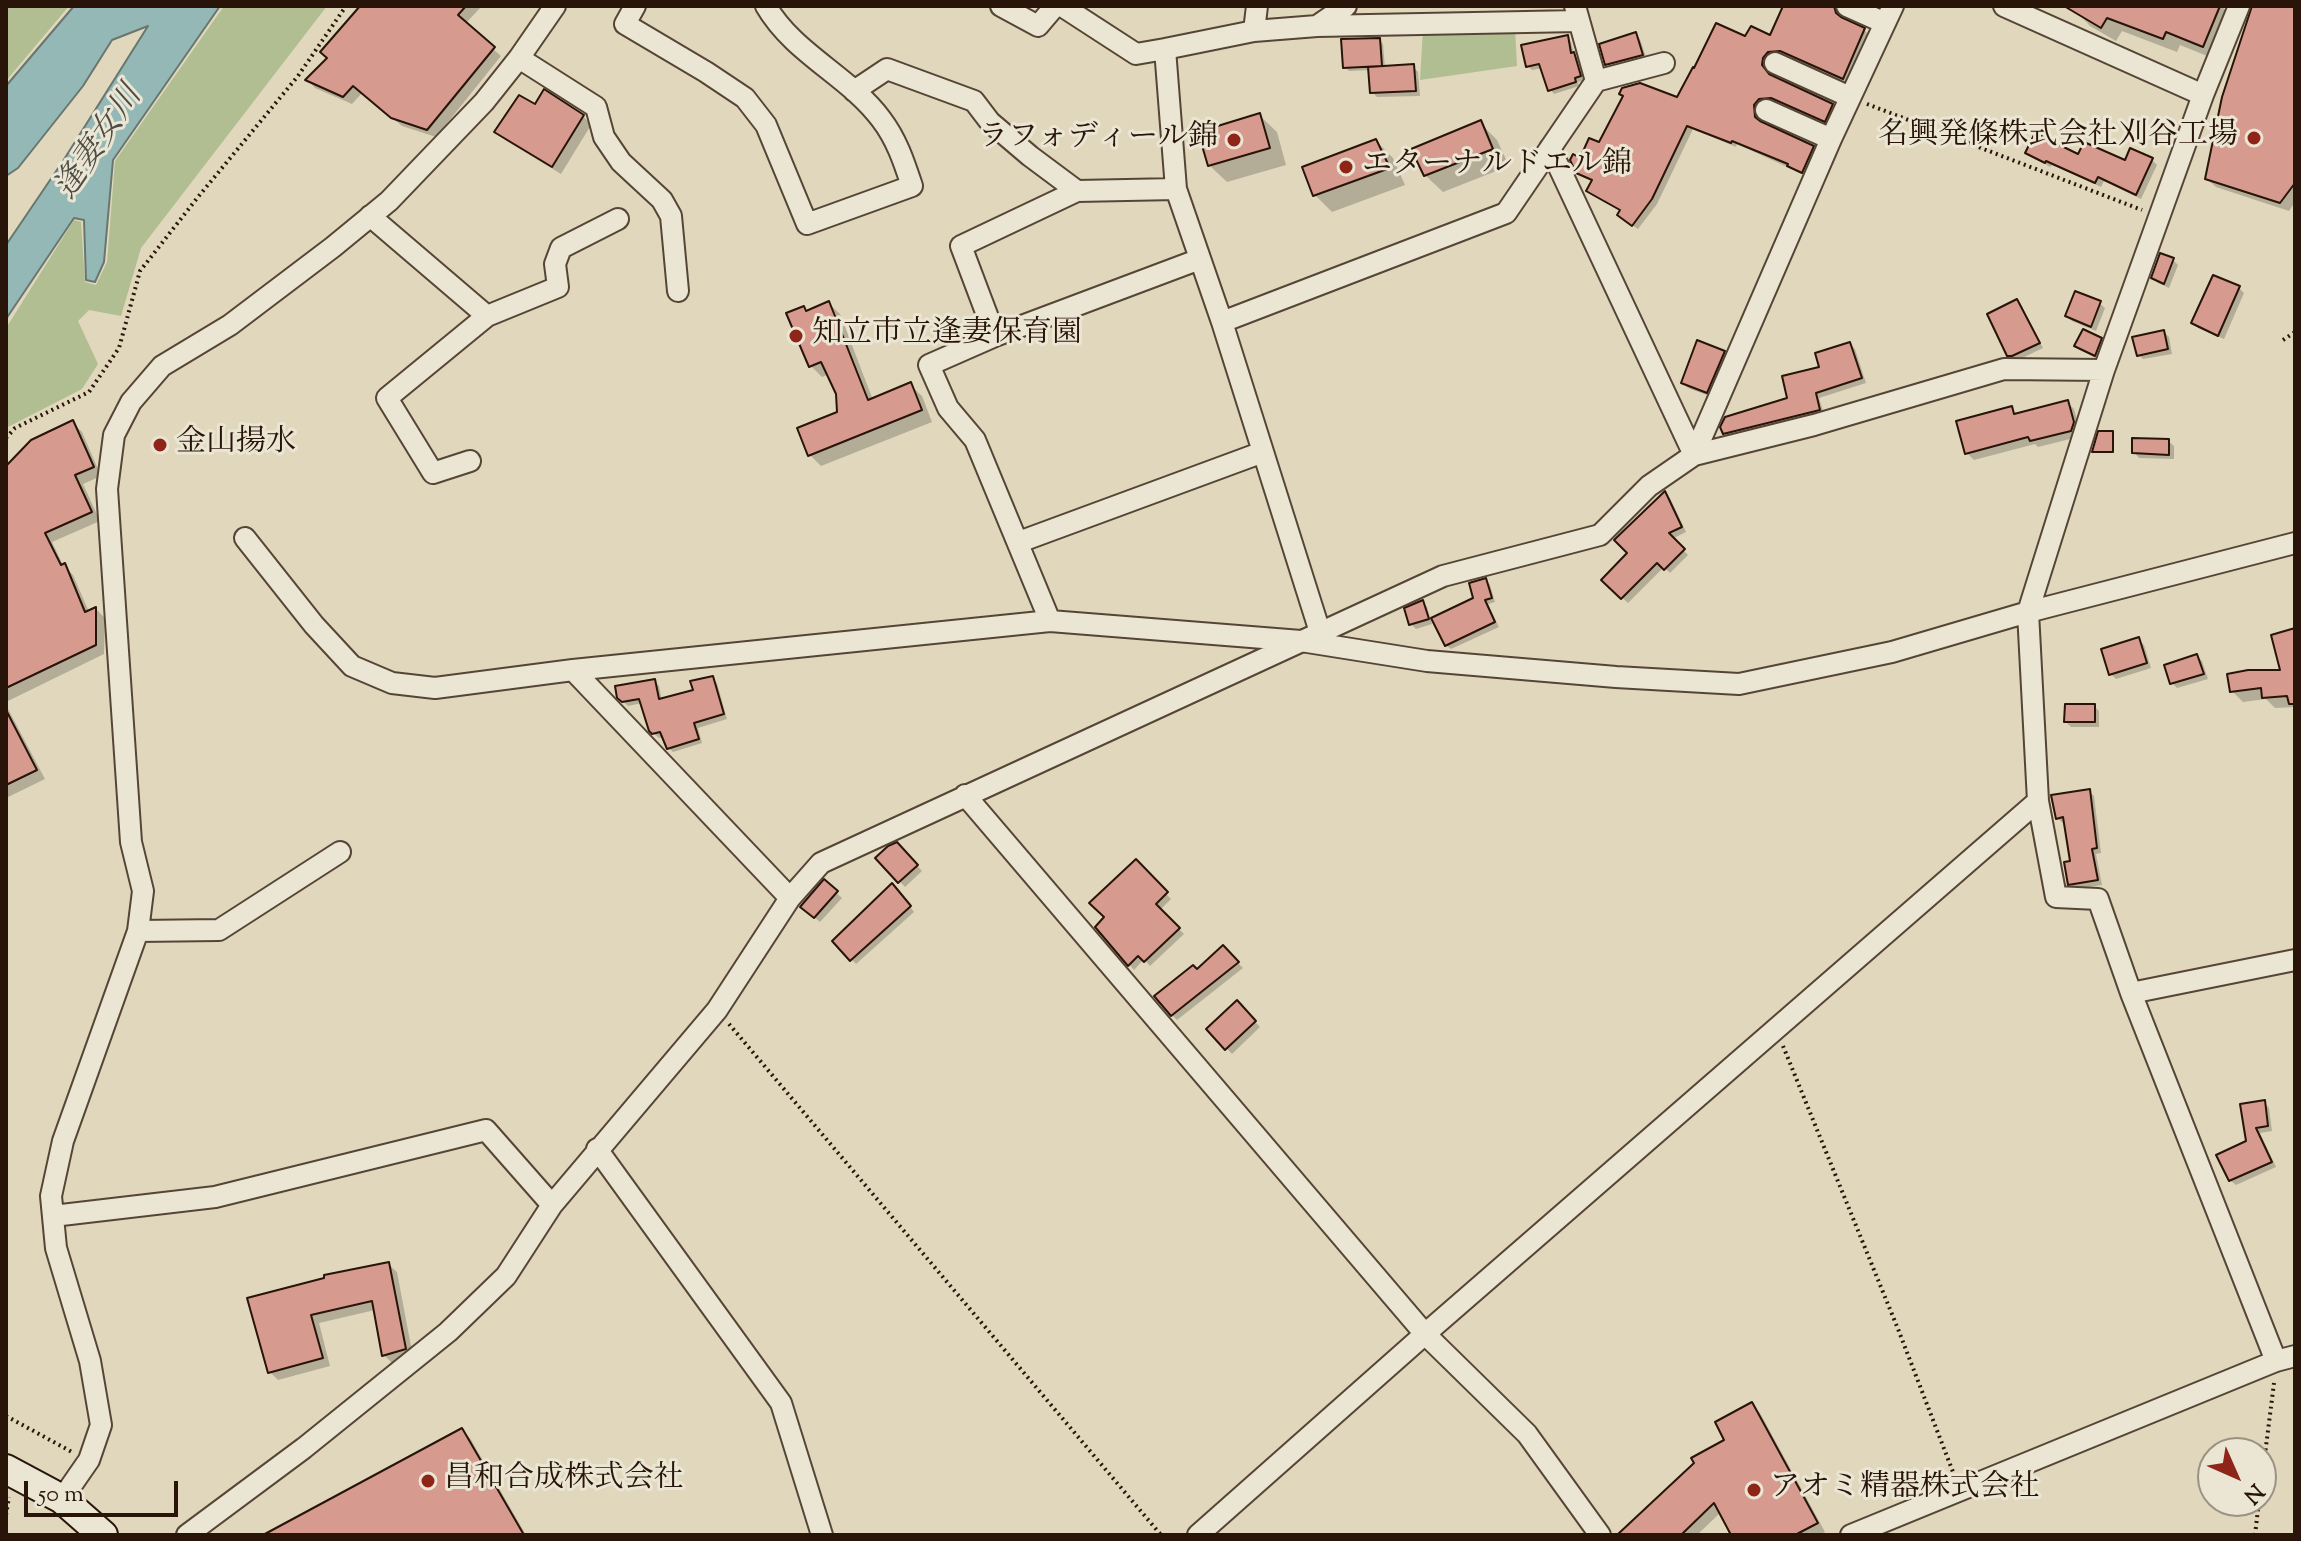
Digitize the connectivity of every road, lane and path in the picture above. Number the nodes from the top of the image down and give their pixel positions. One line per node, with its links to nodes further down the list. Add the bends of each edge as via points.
1 (346, 6): 41 (path, via 298,76 140,271 119,348 89,392 15,428)
2 (555, 6): 18 (street)
3 (635, 6): 22 (street, via 625,24 745,98 766,125 807,224 912,186 899,147)
4 (766, 6): 22 (street, via 792,38)
5 (1001, 6): 6 (street, via 1038,26)
6 (1055, 6)
7 (1062, 6): 17 (street, via 1136,54)
8 (1257, 6): 16 (street)
9 (1346, 6): 15 (street)
10 (1847, 6): 14 (street)
11 (2004, 6): 23 (street)
12 (2239, 6): 23 (street)
13 (1577, 14): 15 (street); 21 (street)
14 (1889, 14): 24 (street)
15 (1317, 26): 16 (street)
16 (1254, 31): 17 (street)
17 (1165, 49): 28 (street)
18 (519, 58): 30 (street, via 484,102); 34 (street, via 596,107 604,137 621,162 662,200 671,216)
19 (1664, 63): 21 (street)
20 (1775, 63): 24 (street)
21 (1596, 81): 27 (street)
22 (854, 91): 29 (street, via 887,69 974,101 990,122)
23 (2203, 95): 31 (street)
24 (1850, 97): 26 (street); 31 (path)
25 (1766, 110): 26 (street)
26 (1831, 139): 43 (street)
27 (1550, 148): 36 (street, via 1506,213); 43 (street)
28 (1176, 189): 29 (street); 33 (street)
29 (1077, 191): 38 (street, via 961,246)
30 (370, 216): 35 (street); 57 (street, via 230,325 162,366 131,402 114,435 107,489 131,842 143,891)
31 (2160, 217): 40 (street)
32 (618, 219): 35 (street, via 561,248 555,264 558,287)
33 (1200, 259): 36 (street); 38 (street)
34 (678, 291)
35 (487, 316): 44 (street, via 387,398 433,473)
36 (1222, 322): 42 (street)
37 (2295, 332): 39 (path)
38 (995, 336): 46 (street, via 929,365 948,408 975,440)
39 (2283, 340)
40 (2104, 370): 43 (street, via 2004,369); 48 (street)
41 (6, 438)
42 (1263, 452): 46 (street); 50 (street)
43 (1694, 455): 50 (street, via 1649,486 1600,535 1443,576)
44 (470, 461)
45 (245, 538): 52 (street, via 352,666 392,683 435,688)
46 (1019, 542): 49 (street)
47 (2295, 543): 48 (street)
48 (2028, 612): 51 (street, via 1892,652 1739,684 1427,661); 54 (street)
49 (1050, 621): 51 (street); 52 (street)
50 (1320, 632): 51 (street)
51 (1301, 641): 53 (street)
52 (573, 670): 56 (street)
53 (965, 795): 56 (street, via 821,863); 65 (street)
54 (2038, 801): 59 (street, via 2056,897 2098,899); 61 (street)
55 (340, 852): 57 (street, via 219,930)
56 (790, 898): 60 (street)
57 (138, 931): 64 (street, via 63,1141 51,1196)
58 (2295, 960): 59 (street)
59 (2131, 993): 66 (street)
60 (717, 1010): 62 (street); 76 (path)
61 (1776, 1029): 65 (street); 71 (path)
62 (597, 1149): 63 (street); 75 (street, via 781,1403)
63 (552, 1205): 64 (street, via 486,1130 215,1197); 74 (street, via 506,1276 448,1332)
64 (53, 1216): 69 (street, via 56,1248 90,1361 101,1425)
65 (1425, 1334): 77 (street); 78 (street, via 1527,1434)
66 (2286, 1359): 68 (path); 71 (street)
67 (6, 1416): 69 (path)
68 (2271, 1437)
69 (89, 1460): 72 (street)
70 (6, 1469): 72 (main road)
71 (1961, 1491): 79 (street)
72 (62, 1499): 73 (main road)
73 (103, 1535)
74 (187, 1535)
75 (822, 1535)
76 (1161, 1535)
77 (1198, 1535)
78 (1600, 1535)
79 (1851, 1535)

